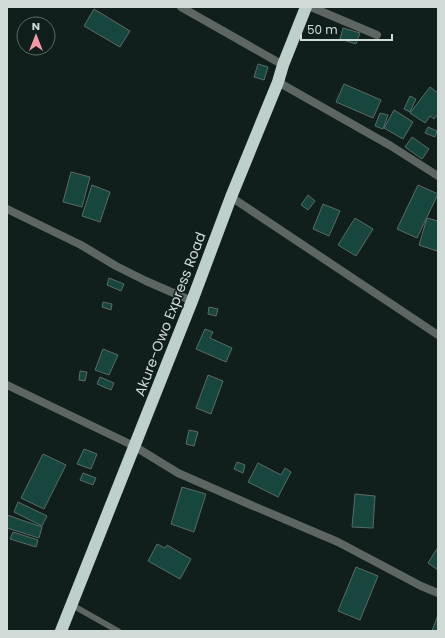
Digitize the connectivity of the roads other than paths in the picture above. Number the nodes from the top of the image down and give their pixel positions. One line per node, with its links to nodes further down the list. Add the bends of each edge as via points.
1 (181, 7): 5 (street)
2 (306, 7): 5 (highway, Akure-Owo Express Road)
3 (311, 7): 4 (street)
4 (377, 35)
5 (283, 65): 6 (highway, Akure-Owo Express Road)
6 (278, 82): 7 (street, via 391,146); 8 (highway, Akure-Owo Express Road)
7 (438, 176)
8 (231, 197): 10 (highway, Akure-Owo Express Road); 11 (street)
9 (7, 209): 10 (street, via 81,245 128,272)
10 (192, 301): 13 (highway, Akure-Owo Express Road)
11 (438, 335)
12 (7, 385): 13 (street)
13 (134, 446): 14 (street, via 178,472 338,542); 15 (highway, Akure-Owo Express Road)
14 (438, 593)
15 (72, 605): 16 (highway, Akure-Owo Express Road); 17 (lane)
16 (61, 631)
17 (118, 631)

